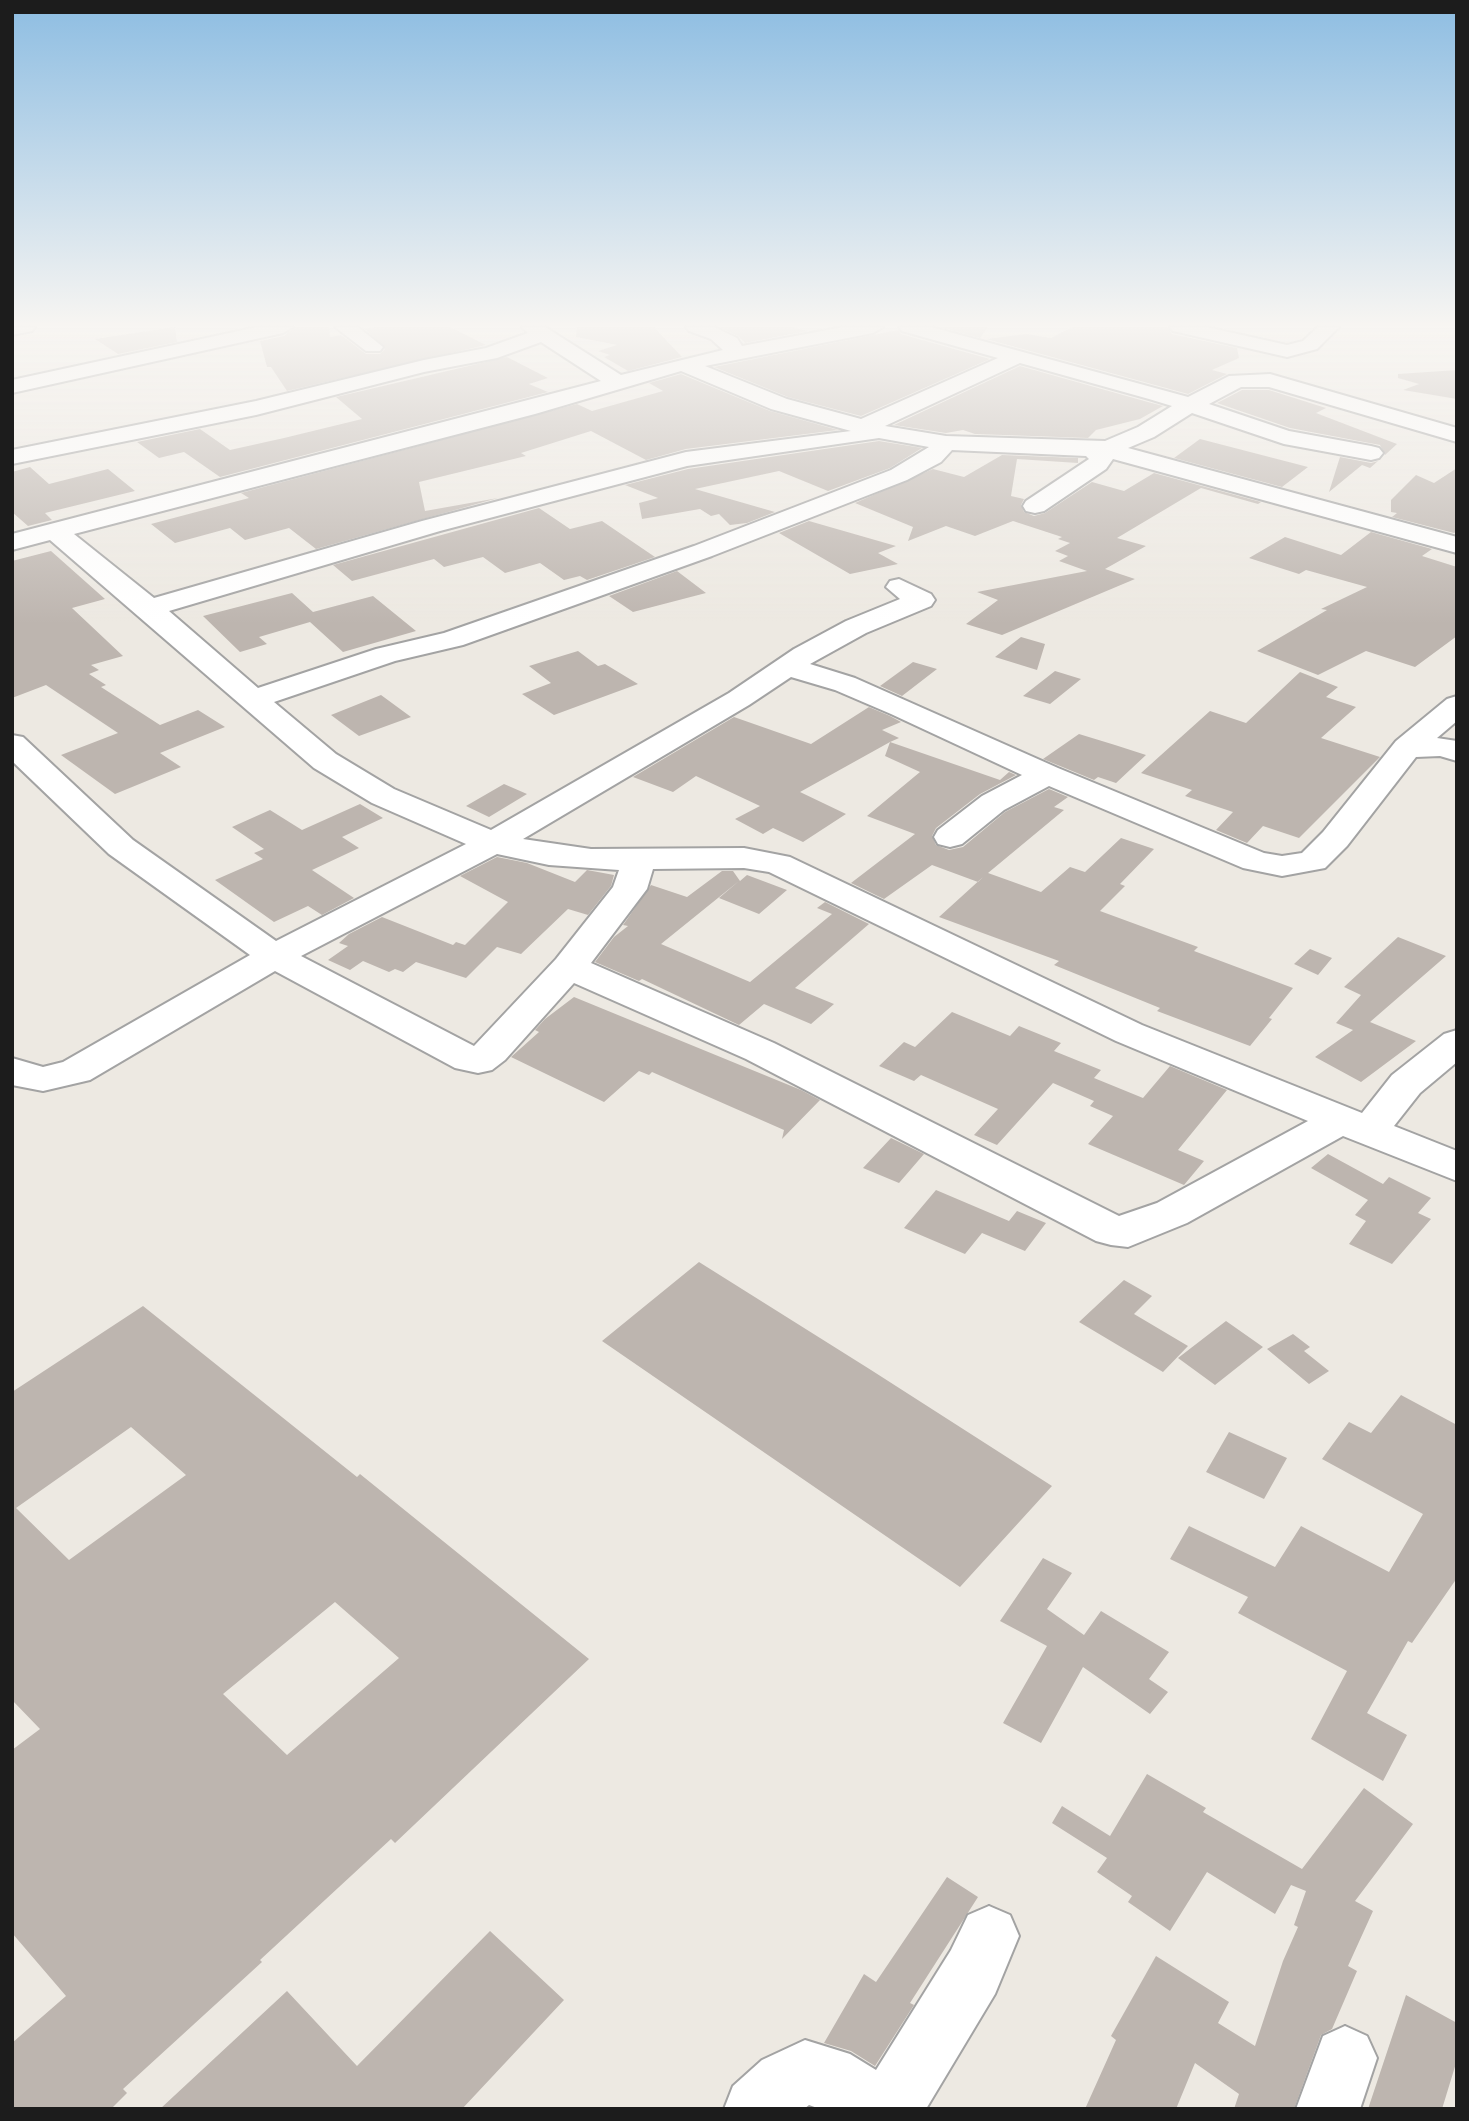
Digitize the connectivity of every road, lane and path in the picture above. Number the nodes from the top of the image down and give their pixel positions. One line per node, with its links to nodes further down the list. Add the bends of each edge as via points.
1 (166, 426): 14 (street)
2 (455, 426): 17 (street)
3 (859, 426): 8 (street)
4 (882, 426): 8 (street)
5 (1156, 426): 12 (street)
6 (1253, 426): 13 (street, via 1284,437)
7 (1426, 426): 9 (street)
8 (874, 430): 11 (street); 15 (street)
9 (1457, 435)
10 (661, 439): 15 (street)
11 (946, 443): 12 (street); 23 (street, via 933,457 899,475 703,551 453,639 386,655)
12 (1101, 449): 16 (street, via 1098,464); 19 (street)
13 (1371, 453)
14 (12, 457)
15 (686, 459): 21 (street, via 431,526)
16 (1035, 506)
17 (55, 531): 18 (street); 21 (street)
18 (12, 542)
19 (1457, 545)
20 (898, 587): 22 (street, via 921,600 842,633)
21 (149, 608): 23 (street)
22 (786, 666): 26 (street, via 879,698); 28 (street, via 739,699)
23 (253, 699): 28 (street, via 325,761 435,820)
24 (1449, 731): 26 (street, via 1407,748 1328,846 1313,861 1292,866 1255,861)
25 (12, 744): 30 (street, via 121,847)
26 (1047, 775): 27 (street, via 993,803)
27 (950, 837)
28 (493, 843): 29 (street, via 549,855); 30 (street)
29 (633, 859): 31 (street, via 636,870 630,889); 34 (street, via 744,858 778,864 1129,1033)
30 (274, 956): 31 (street, via 433,1043 478,1061); 33 (street, via 76,1071 43,1079)
31 (569, 967): 34 (street, via 760,1051 1111,1230 1128,1232)
32 (1457, 1042): 34 (street)
33 (12, 1070)
34 (1355, 1125): 35 (street)
35 (1457, 1167)
36 (989, 1936): 39 (street, via 973,1972)
37 (756, 2109): 38 (street, via 805,2072 827,2077)
38 (881, 2109)
39 (889, 2109)

